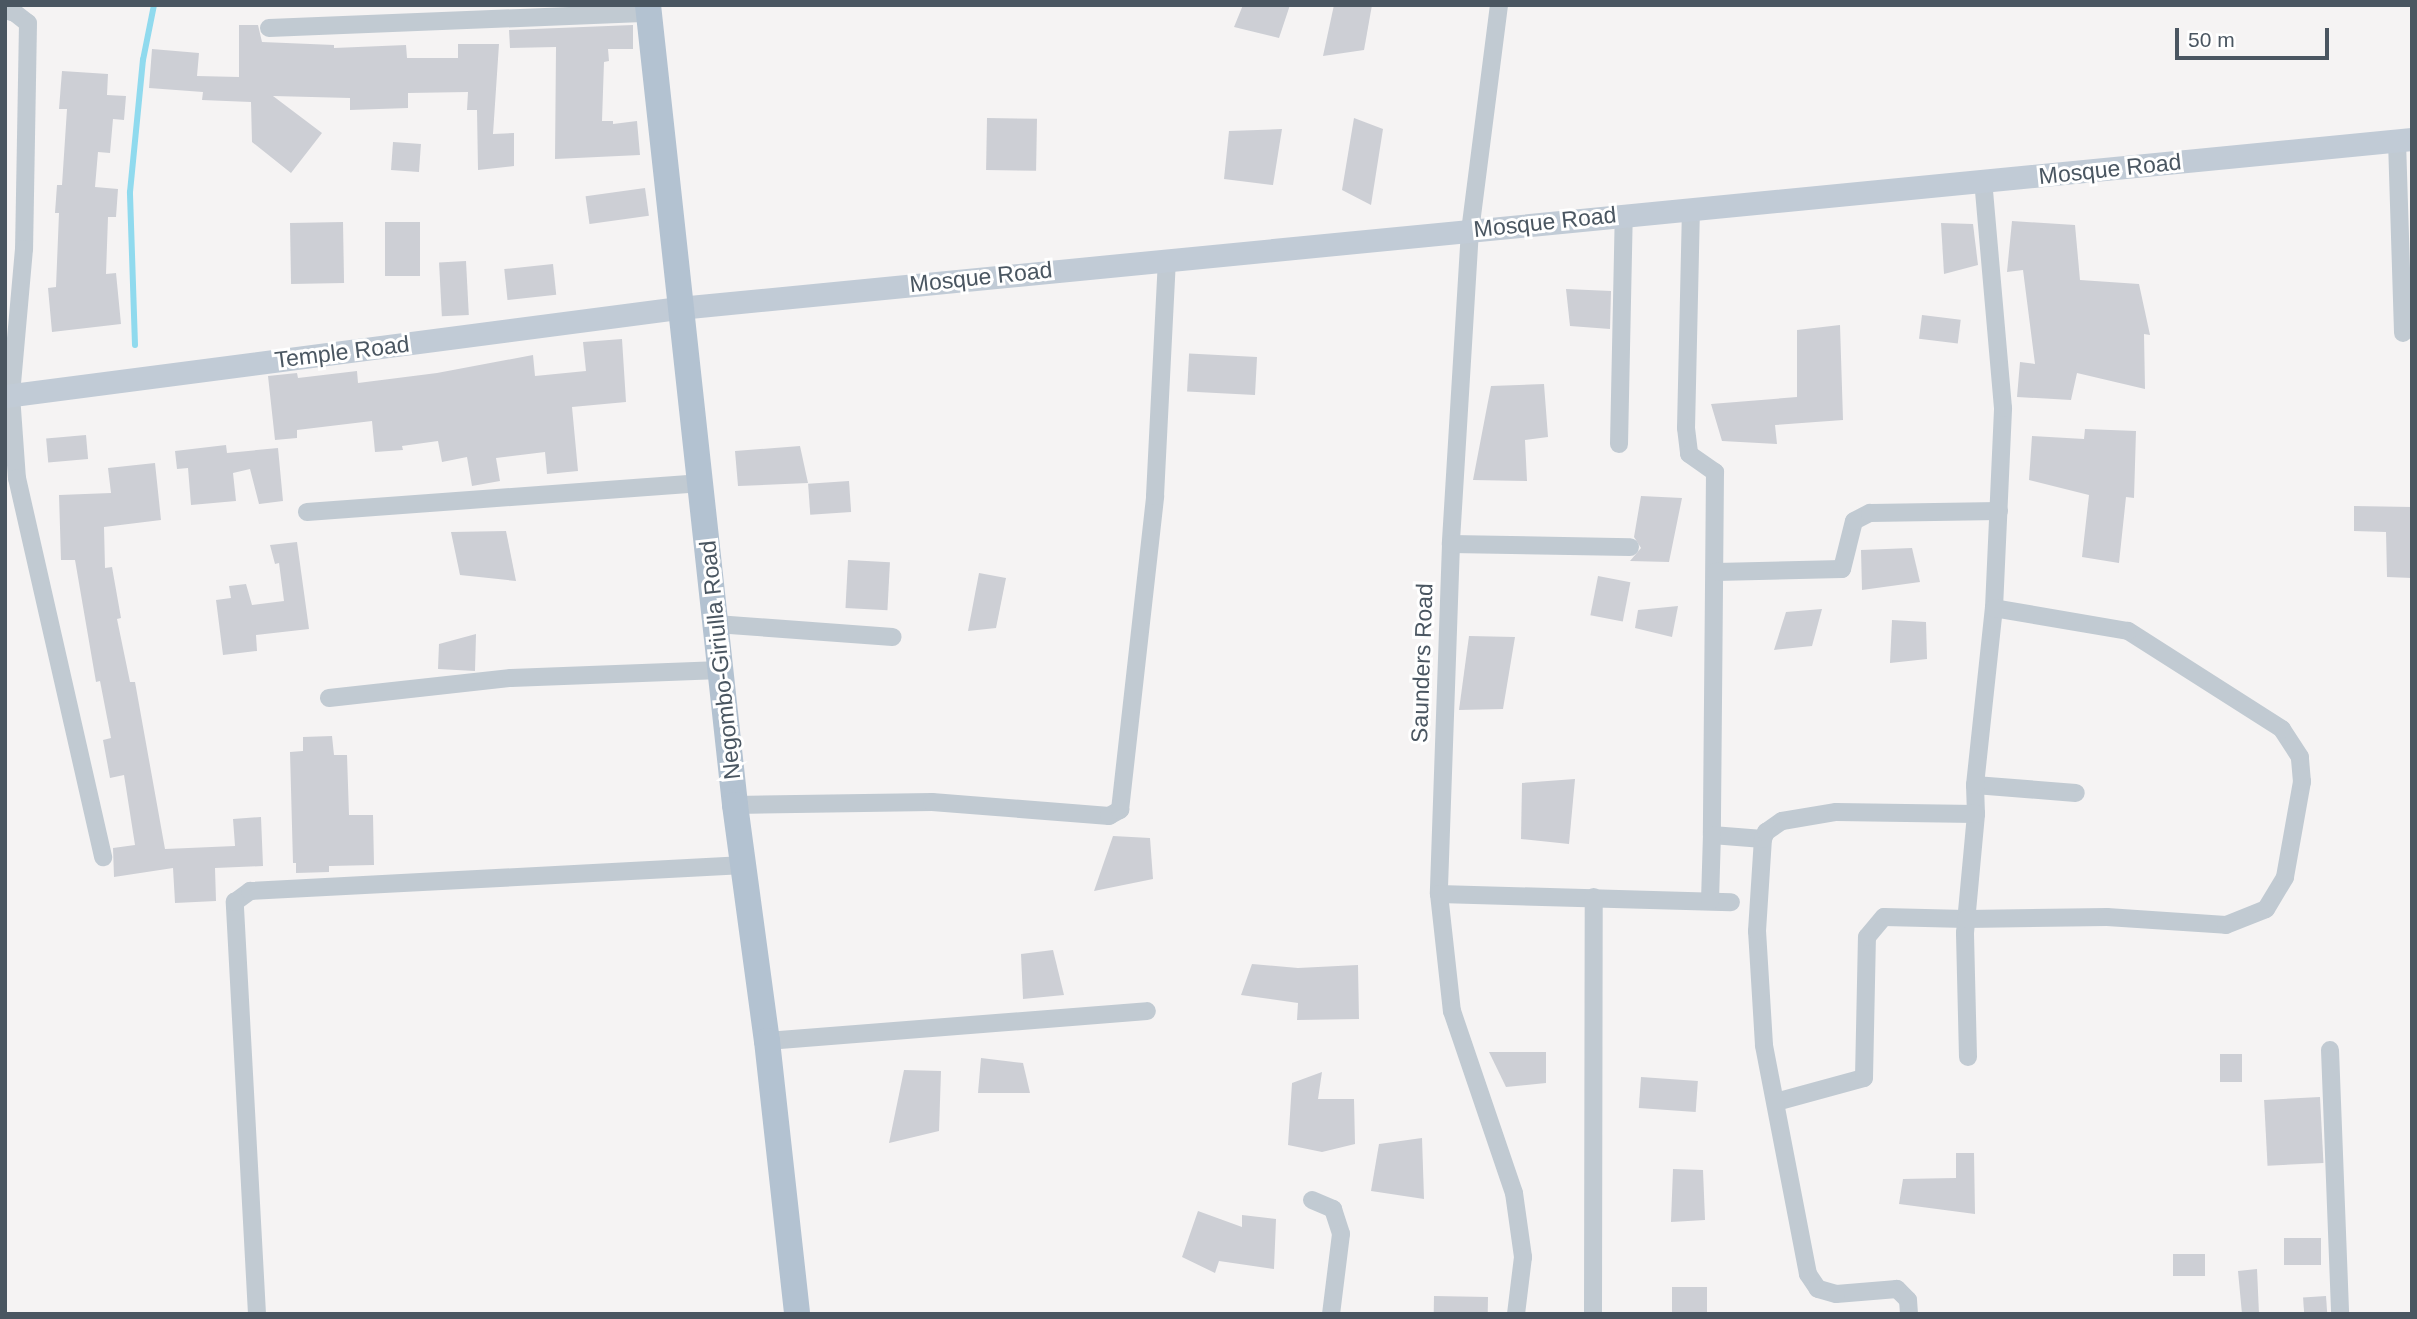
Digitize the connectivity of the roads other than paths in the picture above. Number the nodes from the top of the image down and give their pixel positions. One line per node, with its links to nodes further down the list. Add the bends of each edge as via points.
1 (1499, 5): 9 (street, Saunders Road)
2 (648, 9): 4 (street); 11 (main road, Negombo-Giriulla Road)
3 (5, 10): 13 (street, via 28,23 24,249)
4 (270, 28)
5 (2404, 140): 6 (street, Mosque Road); 12 (street)
6 (1983, 181): 7 (street, Mosque Road); 16 (street, via 2003,408)
7 (1691, 208): 8 (street, Mosque Road); 20 (street, via 1686,428 1689,454 1715,472)
8 (1624, 214): 9 (street, Mosque Road); 14 (street)
9 (1470, 230): 10 (street, Mosque Road); 18 (street, Saunders Road)
10 (1167, 259): 11 (street, Mosque Road); 28 (street, via 1155,496 1120,810 1109,816 932,802)
11 (680, 308): 13 (street, Temple Road); 15 (main road, Negombo-Giriulla Road)
12 (2403, 333)
13 (8, 395): 32 (street, via 17,478)
14 (1619, 444)
15 (702, 483): 17 (street); 22 (main road, Negombo-Giriulla Road)
16 (1999, 511): 20 (street, via 1870,513 1854,521 1842,569); 21 (street)
17 (307, 512)
18 (1451, 544): 19 (street); 34 (street, Saunders Road)
19 (1630, 547)
20 (1716, 572): 30 (street)
21 (1994, 608): 26 (street); 38 (street, via 2128,631 2282,729 2300,757 2302,782 2285,877 2266,909 2226,925 2107,917)
22 (716, 624): 23 (street); 24 (main road, Negombo-Giriulla Road)
23 (893, 637)
24 (720, 670): 25 (street, via 512,678); 28 (main road, Negombo-Giriulla Road)
25 (328, 698)
26 (1975, 785): 27 (street); 29 (street)
27 (2077, 793)
28 (736, 805): 33 (main road, Negombo-Giriulla Road)
29 (1976, 814): 31 (street, via 1836,812 1782,821); 38 (street)
30 (1712, 835): 31 (street); 36 (street)
31 (1763, 839): 43 (street, via 1757,931 1764,1045)
32 (103, 857)
33 (744, 865): 40 (main road, Negombo-Giriulla Road); 45 (street, via 250,891 235,902)
34 (1439, 894): 35 (street); 48 (street, Saunders Road, via 1452,1011 1514,1194 1522,1257)
35 (1594, 897): 36 (street); 49 (street)
36 (1710, 901): 37 (street)
37 (1731, 902)
38 (1966, 919): 42 (street); 43 (street, via 1884,917 1867,937 1864,1078)
39 (1147, 1011): 40 (street)
40 (767, 1041): 46 (main road, Negombo-Giriulla Road)
41 (2330, 1051): 51 (street)
42 (1968, 1057)
43 (1776, 1102): 50 (street, via 1808,1274 1818,1289 1836,1294 1897,1289 1908,1300)
44 (1312, 1200): 47 (street, via 1333,1209 1341,1234)
45 (257, 1314)
46 (797, 1314)
47 (1331, 1314)
48 (1517, 1314)
49 (1593, 1314)
50 (1909, 1314)
51 (2340, 1314)

